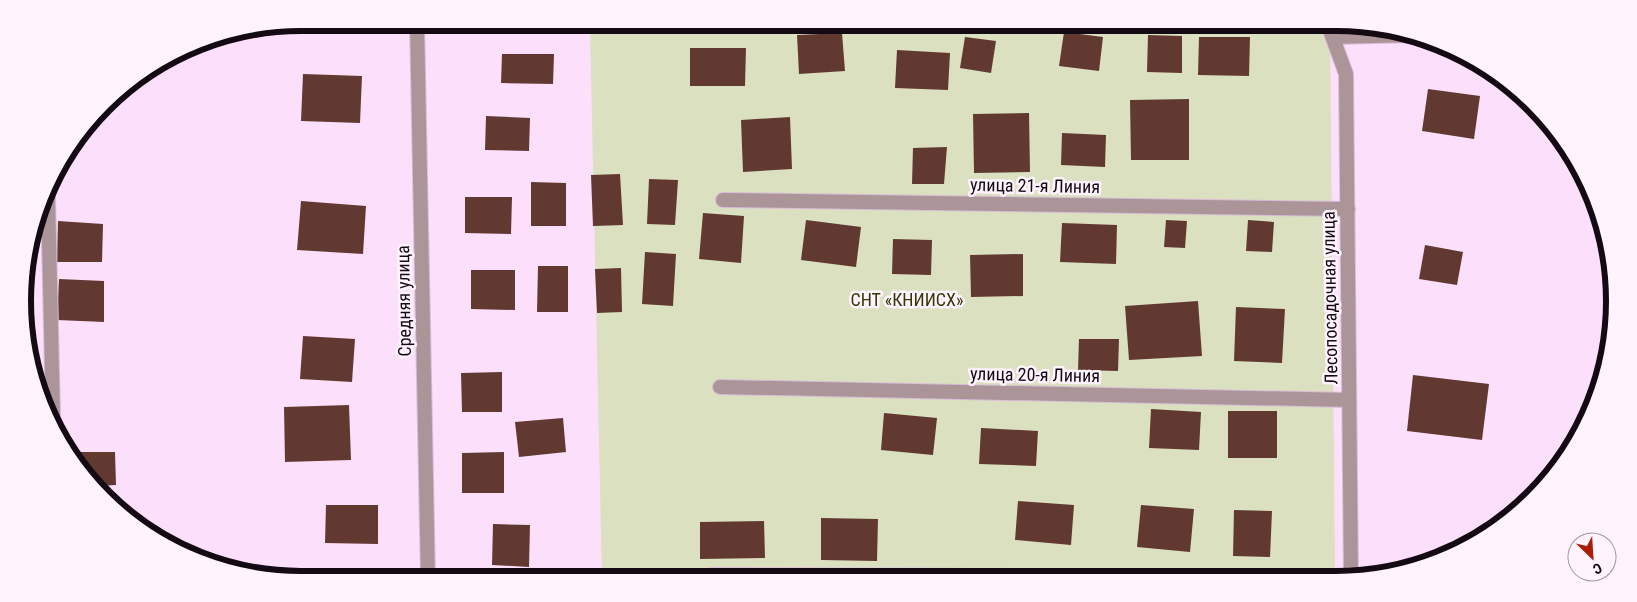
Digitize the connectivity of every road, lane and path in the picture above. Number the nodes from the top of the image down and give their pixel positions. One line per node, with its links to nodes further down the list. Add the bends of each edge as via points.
1 (417, 31): 12 (street, Средняя улица)
2 (1329, 31): 4 (street, Лесопосадочная улица)
3 (1391, 37): 4 (lane)
4 (1332, 38): 7 (street, Лесопосадочная улица, via 1346,74)
5 (723, 200): 7 (street, улица 21-я Линия)
6 (48, 208): 10 (street)
7 (1348, 209): 9 (street, Лесопосадочная улица)
8 (720, 387): 9 (street, улица 20-я Линия)
9 (1349, 400): 11 (street, Лесопосадочная улица)
10 (52, 403)
11 (1351, 570)
12 (428, 571)

